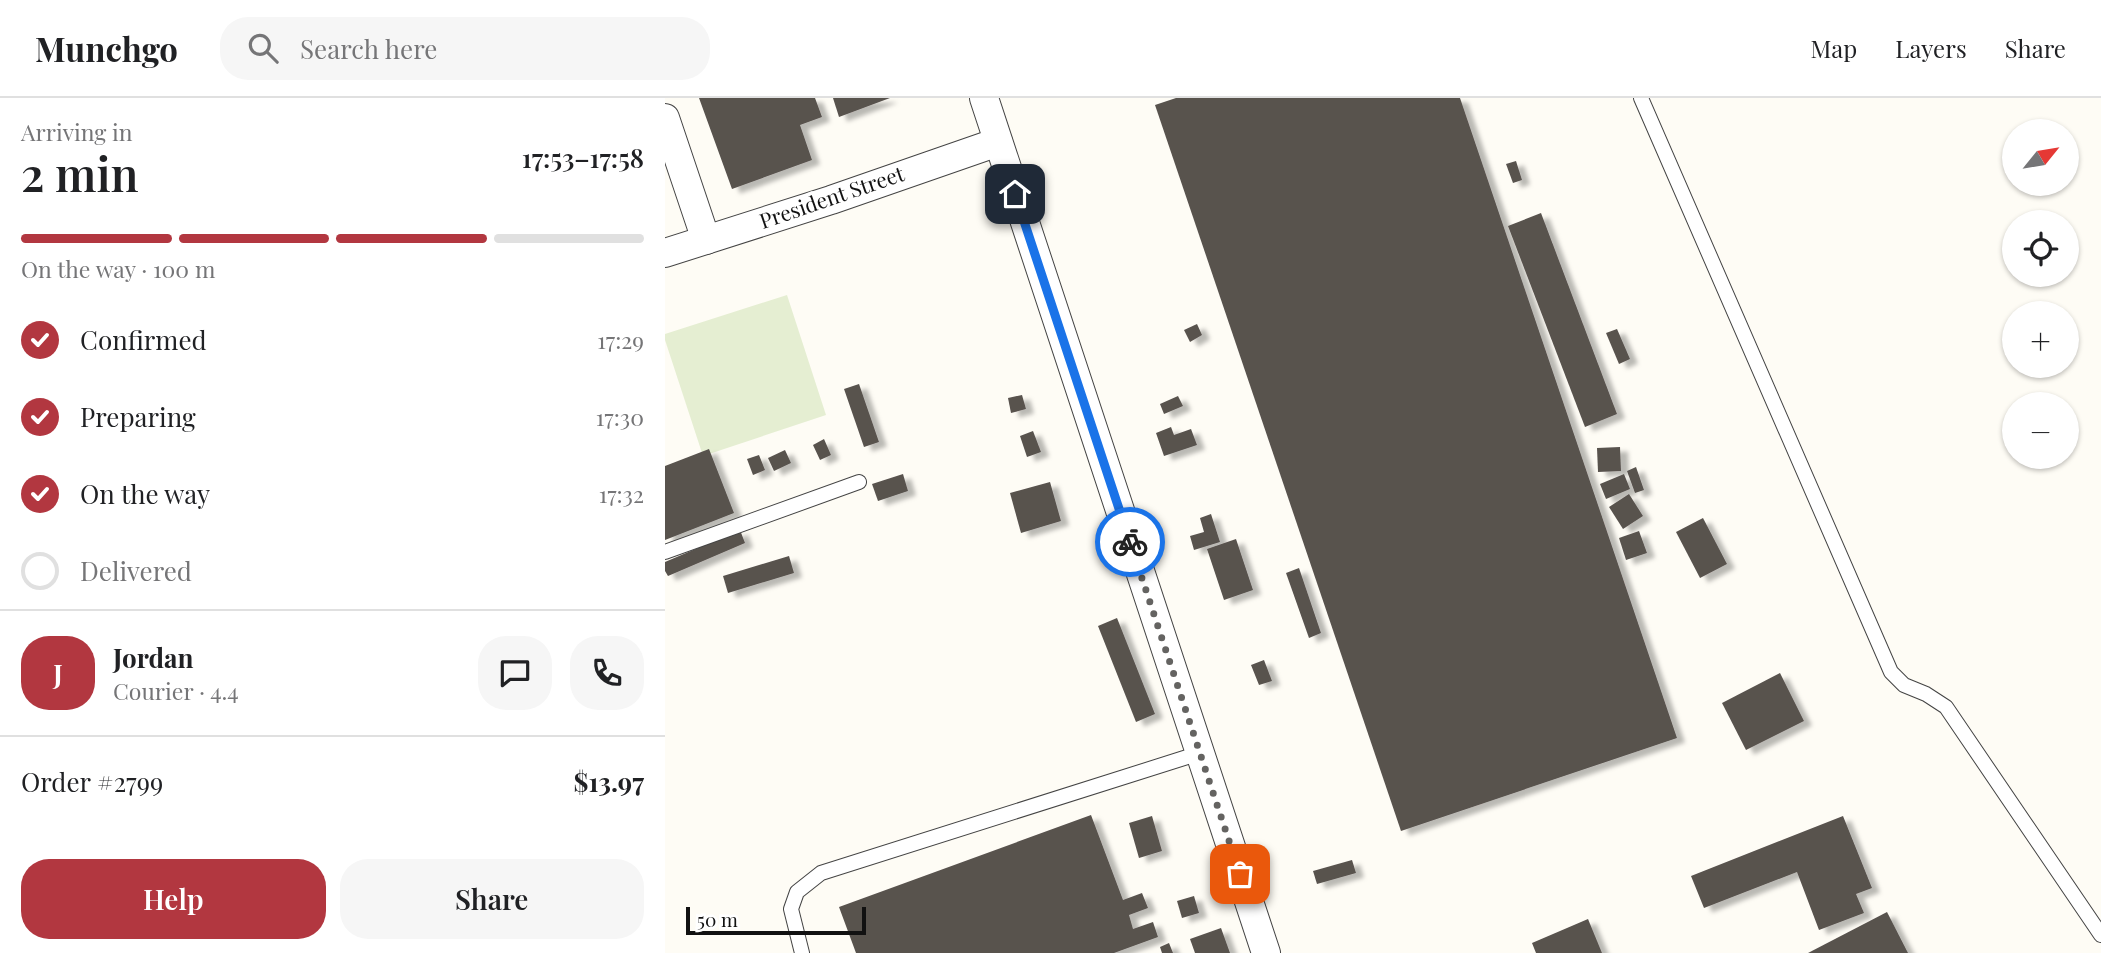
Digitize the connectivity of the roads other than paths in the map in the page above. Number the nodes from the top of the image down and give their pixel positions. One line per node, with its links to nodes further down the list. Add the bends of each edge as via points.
1 (983, 98): 4 (street)
2 (1641, 98): 10 (lane, via 1891,672 1904,685 1946,707)
3 (665, 118): 5 (street)
4 (998, 142): 5 (street, President Street); 9 (street)
5 (706, 240): 6 (street, President Street)
6 (665, 253)
7 (859, 482): 8 (lane)
8 (665, 552)
9 (1200, 753): 11 (lane, via 821,873 797,892 791,909); 12 (street)
10 (2101, 935)
11 (802, 953)
12 (1266, 953)

